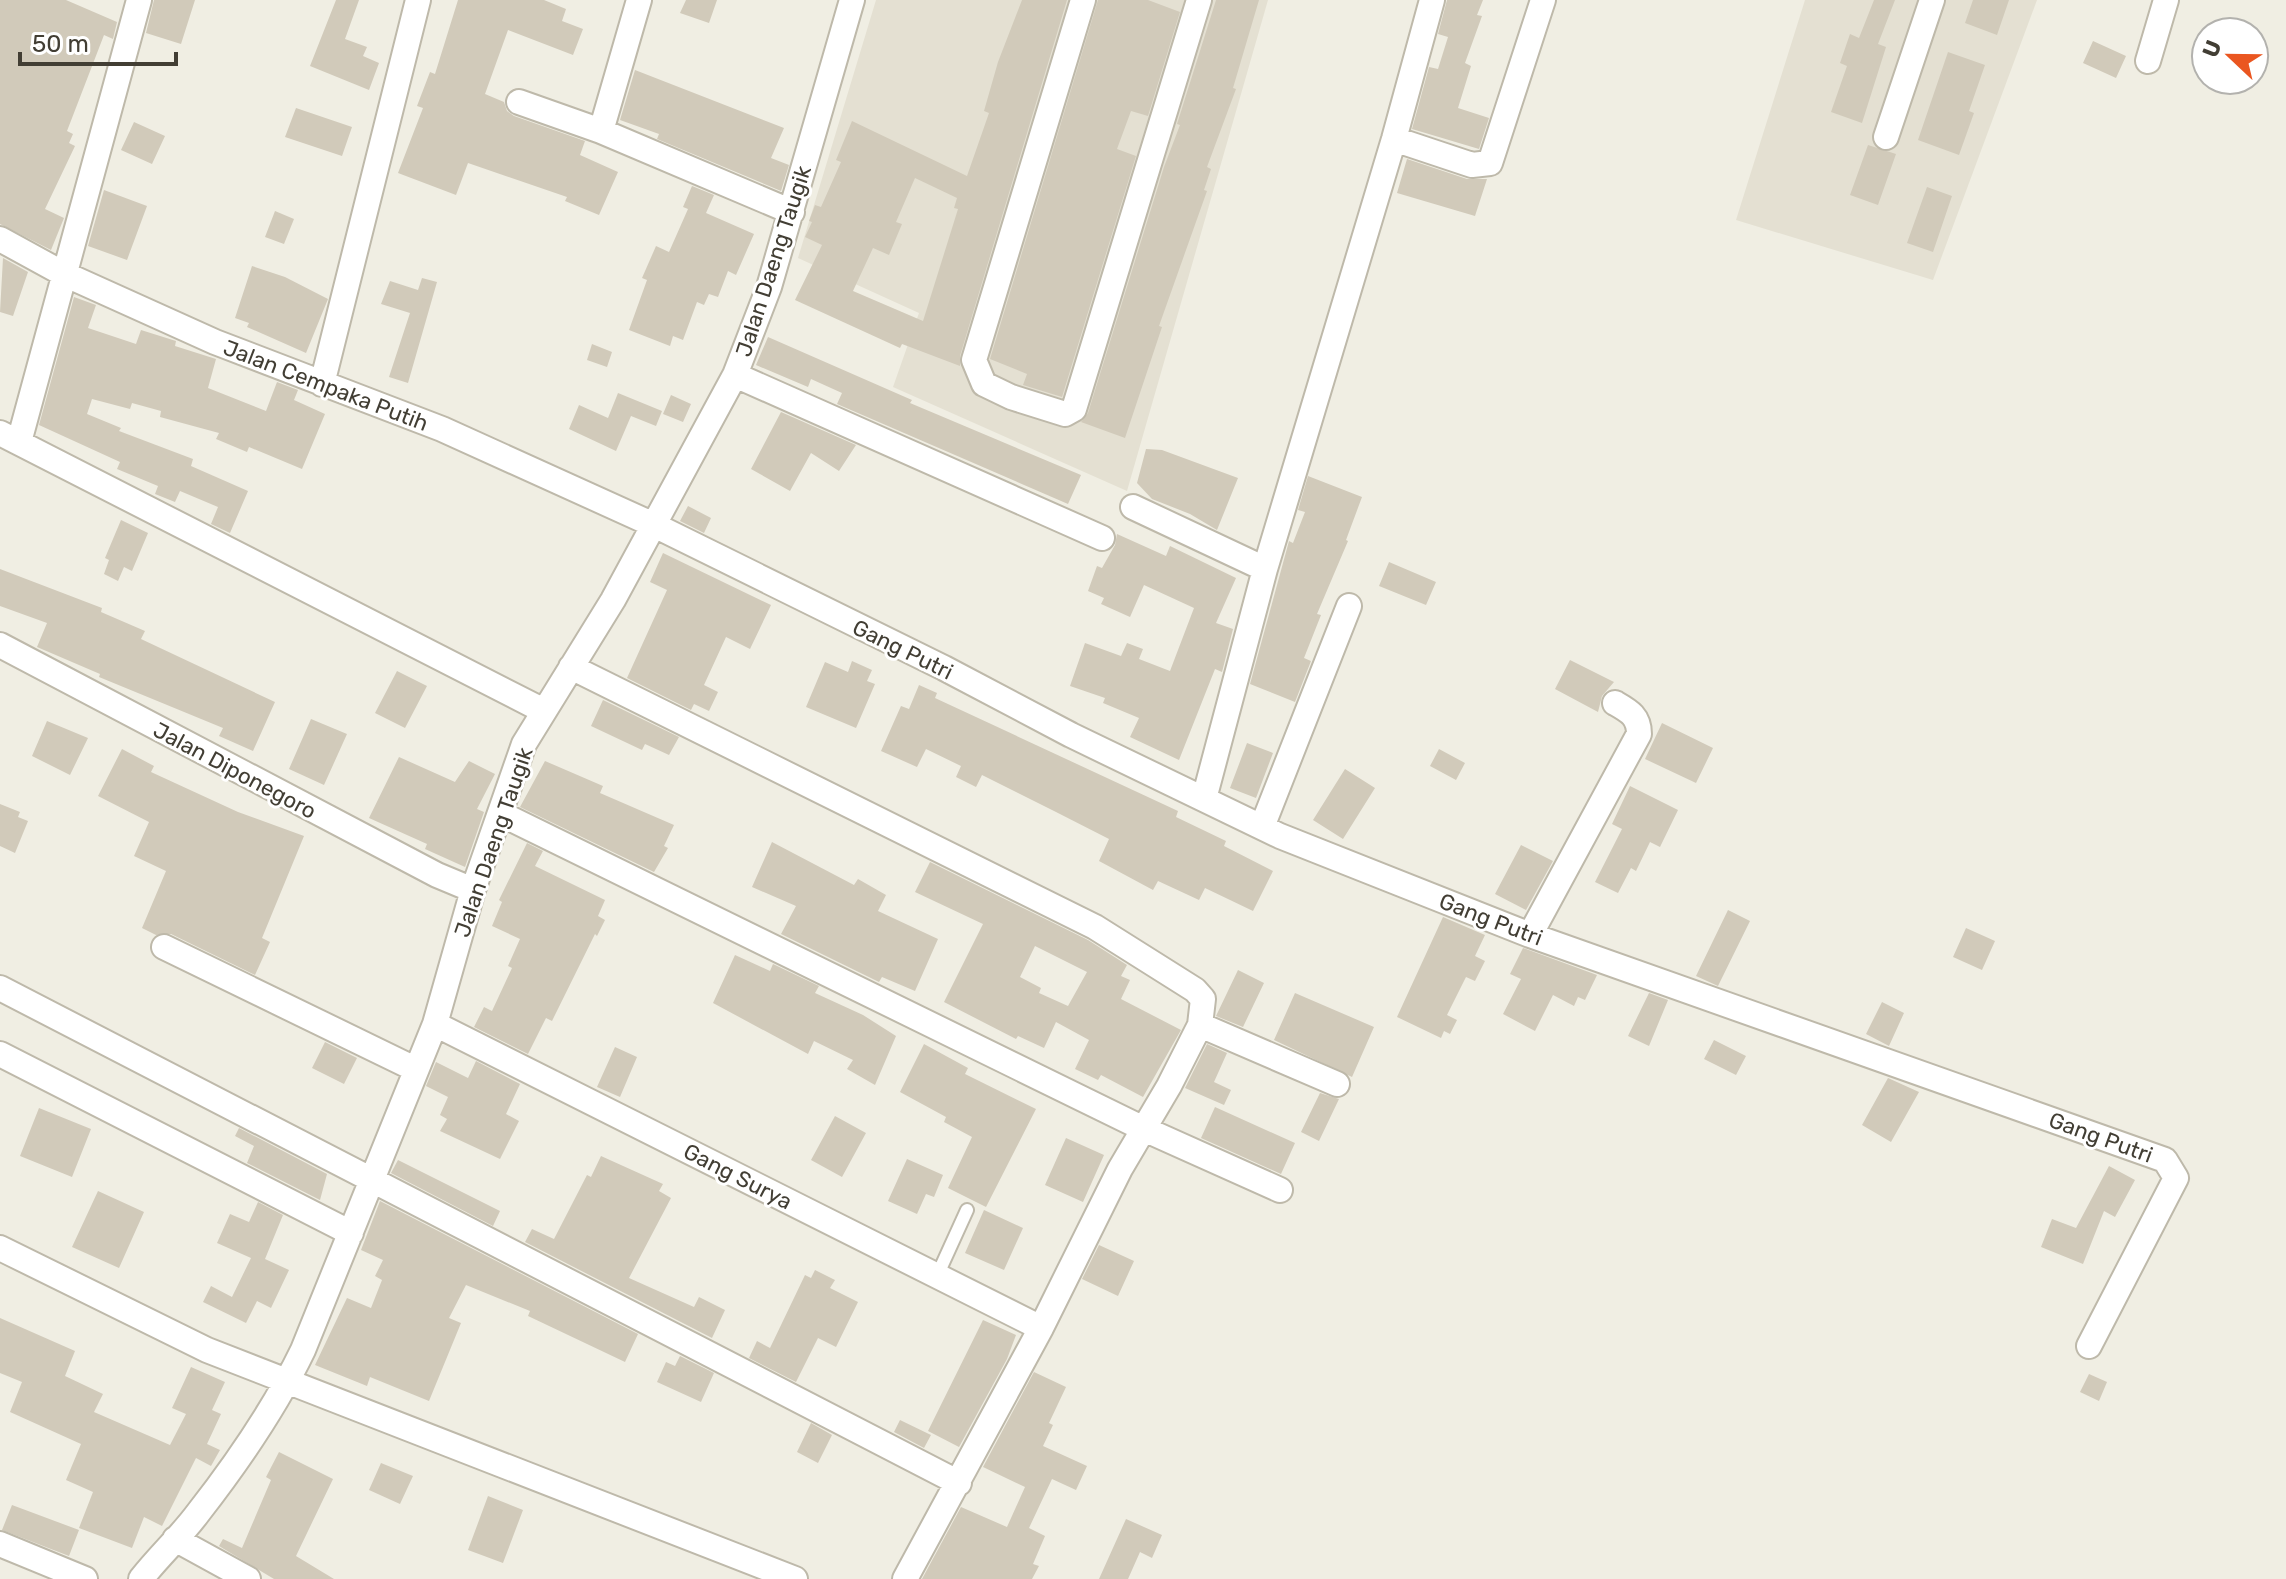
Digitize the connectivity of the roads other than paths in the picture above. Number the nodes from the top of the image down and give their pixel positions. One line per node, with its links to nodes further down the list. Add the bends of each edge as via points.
1 (139, 0): 18 (street)
2 (418, 0): 20 (street)
3 (639, 0): 13 (street)
4 (852, 0): 16 (street, Jalan Daeng Taugik)
5 (1083, 0): 6 (street, via 974,360 984,384 1065,414 1074,409)
6 (1199, 0)
7 (1432, 0): 15 (street)
8 (1543, 0): 15 (street, via 1490,163 1472,165)
9 (1932, 0): 14 (street)
10 (2166, 0): 11 (street)
11 (2148, 61)
12 (519, 102): 13 (street)
13 (601, 131): 16 (street)
14 (1886, 137)
15 (1394, 139): 25 (street)
16 (792, 212): 19 (street, Jalan Daeng Taugik)
17 (0, 239): 18 (street, Jalan Cempaka Putih)
18 (62, 273): 20 (street, Jalan Cempaka Putih); 21 (street)
19 (735, 375): 23 (street, Jalan Daeng Taugik); 24 (street)
20 (322, 384): 23 (street, Jalan Cempaka Putih, via 442,429)
21 (10, 437): 30 (street)
22 (1133, 507): 25 (street)
23 (654, 525): 28 (street, Jalan Daeng Taugik); 31 (street, Gang Putri)
24 (1102, 538)
25 (1265, 569): 31 (street)
26 (1349, 606): 33 (street)
27 (0, 645): 34 (street, Jalan Diponegoro)
28 (571, 667): 30 (street, Jalan Daeng Taugik); 39 (street, via 1095,927 1195,990 1203,999)
29 (1615, 703): 35 (street, via 1632,713 1639,734)
30 (544, 711): 32 (street, Jalan Daeng Taugik, via 524,744)
31 (1204, 799): 33 (street, Gang Putri)
32 (501, 814): 34 (street, Jalan Daeng Taugik); 43 (street)
33 (1262, 827): 35 (street, Gang Putri)
34 (473, 890): 38 (street, Jalan Daeng Taugik)
35 (1530, 935): 51 (street, Gang Putri, via 2165,1160 2176,1178)
36 (164, 947): 41 (street)
37 (0, 988): 44 (street)
38 (435, 1024): 41 (street, Jalan Daeng Taugik); 49 (street, Gang Surya)
39 (1200, 1025): 42 (street); 43 (street)
40 (0, 1054): 47 (street)
41 (415, 1069): 44 (street, Jalan Daeng Taugik)
42 (1337, 1084)
43 (1144, 1129): 45 (street); 50 (street)
44 (372, 1181): 47 (street, Jalan Daeng Taugik); 53 (street)
45 (1280, 1190)
46 (967, 1210): 49 (lane)
47 (351, 1233): 52 (street, Jalan Daeng Taugik)
48 (0, 1248): 52 (street, via 207,1350)
49 (937, 1276): 50 (street, Gang Surya)
50 (1041, 1328): 53 (street)
51 (2089, 1346)
52 (287, 1382): 54 (street, Jalan Daeng Taugik); 59 (street)
53 (959, 1483): 60 (street)
54 (175, 1539): 57 (street, Jalan Daeng Taugik); 58 (street)
55 (0, 1544): 56 (street)
56 (85, 1579)
57 (141, 1579)
58 (248, 1579)
59 (795, 1579)
60 (905, 1579)

